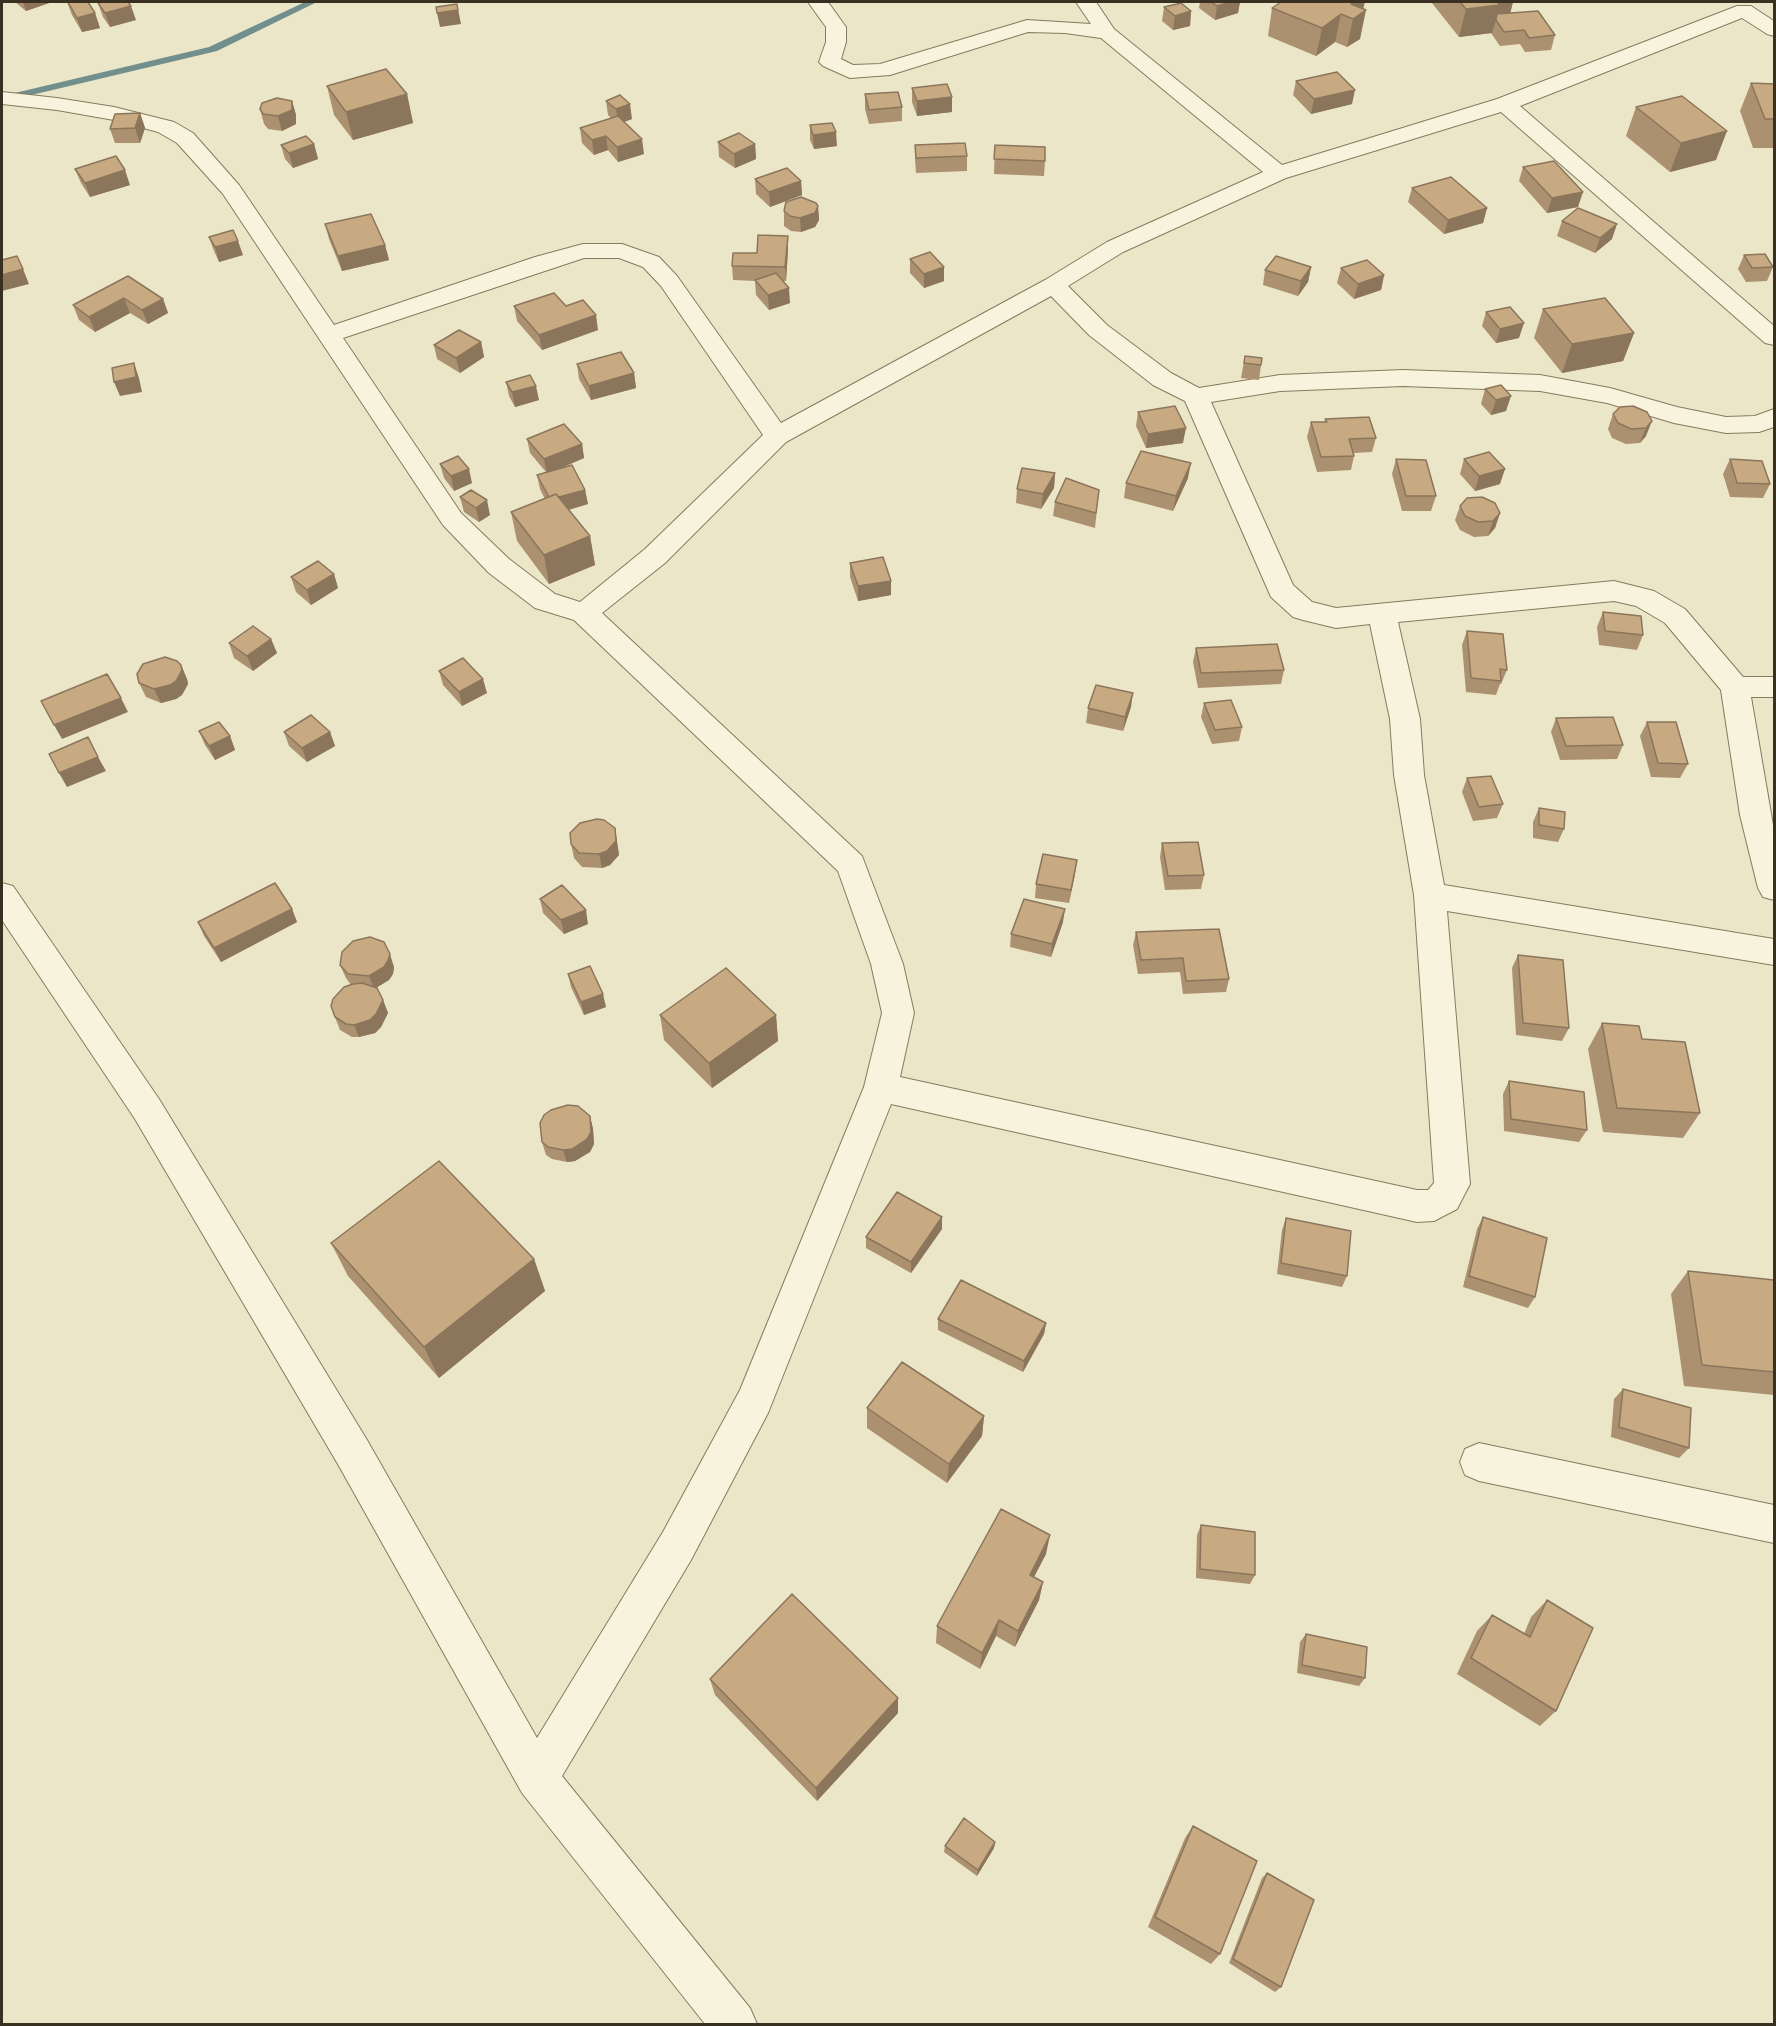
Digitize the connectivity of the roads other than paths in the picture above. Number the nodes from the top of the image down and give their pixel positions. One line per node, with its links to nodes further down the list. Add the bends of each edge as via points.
1 (818, 2): 5 (street, via 836,27 830,62 850,72 882,70 1027,26)
2 (1086, 2): 5 (street)
3 (1746, 4): 4 (street); 7 (street)
4 (1774, 30)
5 (1107, 33): 8 (street)
6 (2, 98): 10 (street, via 114,114 166,127 185,138 231,190)
7 (1505, 104): 8 (street); 11 (street)
8 (1278, 173): 9 (street, via 1132,238)
9 (1053, 285): 12 (street, via 1098,330 1162,379); 14 (street)
10 (328, 335): 14 (street, via 543,262 583,251 622,251 651,262 669,282); 15 (street, via 452,519 499,566 545,601)
11 (1774, 338)
12 (1196, 396): 13 (street, via 1280,383 1426,378 1540,383 1726,425 1759,424); 16 (street, via 1281,590 1303,610 1336,618)
13 (1774, 417)
14 (777, 436): 15 (street, via 655,556)
15 (584, 613): 23 (street, via 851,865 887,964 898,1013)
16 (1382, 613): 17 (street, via 1614,591 1644,598 1675,616); 21 (street, via 1405,719 1409,775)
17 (1735, 687): 18 (street); 19 (street, via 1755,815)
18 (1774, 687)
19 (1774, 888)
20 (2, 895): 26 (street, via 147,1110 353,1453)
21 (1430, 895): 22 (street); 23 (street, via 1452,1184 1445,1198 1434,1205 1417,1206)
22 (1774, 952)
23 (881, 1087): 26 (street, via 755,1400 677,1546)
24 (1479, 1462): 25 (street)
25 (1774, 1524)
26 (537, 1778): 27 (street)
27 (734, 2025)

